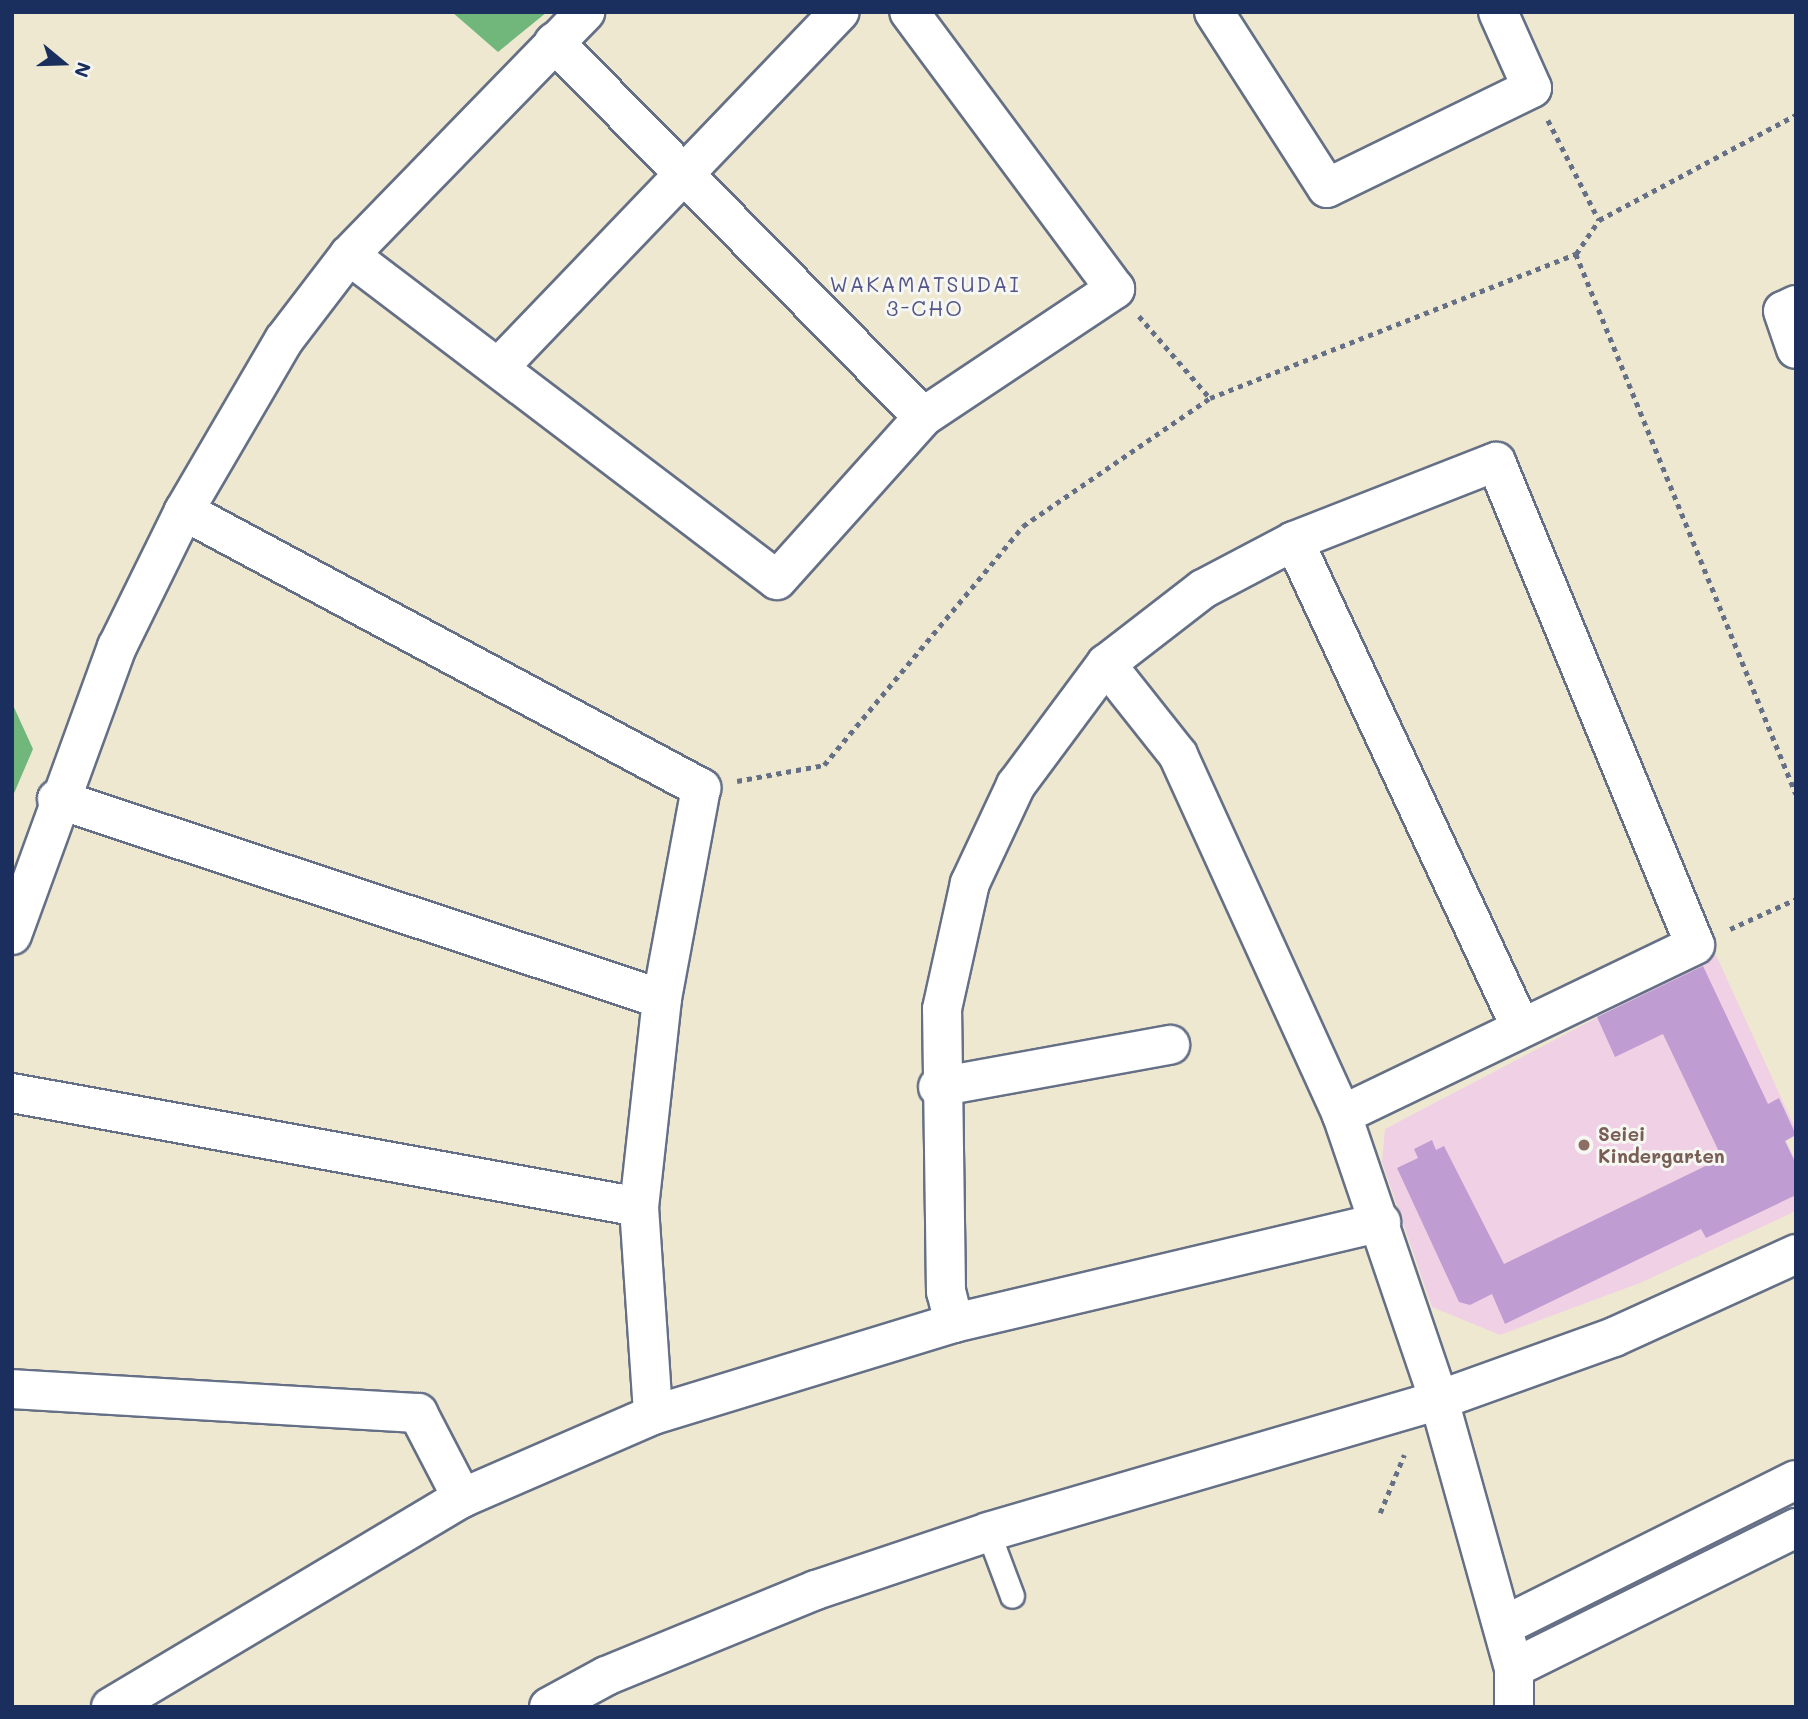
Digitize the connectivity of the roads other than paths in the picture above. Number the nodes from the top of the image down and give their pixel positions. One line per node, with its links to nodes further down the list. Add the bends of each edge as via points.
1 (584, 12): 6 (street)
2 (840, 12): 7 (street)
3 (909, 12): 12 (street, via 1115,289)
4 (1214, 12): 5 (street, via 1327,188 1532,88)
5 (1498, 12)
6 (554, 42): 7 (street); 8 (street)
7 (683, 169): 11 (street); 12 (street)
8 (349, 255): 11 (street); 13 (street, via 284,340)
9 (1796, 305): 10 (street, via 1783,311)
10 (1796, 349)
11 (499, 367): 12 (street, via 777,580)
12 (923, 417)
13 (184, 511): 16 (street, via 117,647); 18 (street, via 701,788)
14 (1294, 541): 15 (street, via 1203,589); 19 (street); 19 (street, via 1496,462 1695,945)
15 (1106, 664): 21 (street, via 1016,785 970,883 942,1009); 23 (street, via 1178,755)
16 (57, 799): 17 (street); 18 (street)
17 (12, 935)
18 (662, 999): 24 (street)
19 (1521, 1028): 23 (street)
20 (1170, 1045): 21 (street)
21 (939, 1087): 27 (street, via 946,1292)
22 (12, 1093): 24 (street)
23 (1342, 1115): 25 (street)
24 (639, 1207): 30 (street)
25 (1381, 1222): 27 (street); 29 (street)
26 (1796, 1254): 29 (street, via 1614,1337)
27 (954, 1323): 30 (street)
28 (12, 1388): 32 (street, via 418,1413)
29 (1439, 1400): 34 (street); 36 (street)
30 (653, 1415): 32 (street)
31 (1796, 1480): 36 (street)
32 (461, 1498): 38 (street)
33 (1796, 1528): 37 (street)
34 (988, 1532): 35 (lane); 39 (street, via 816,1590 606,1676)
35 (1012, 1596)
36 (1503, 1626): 37 (street)
37 (1514, 1668): 40 (street)
38 (111, 1707)
39 (549, 1707)
40 (1514, 1707)

